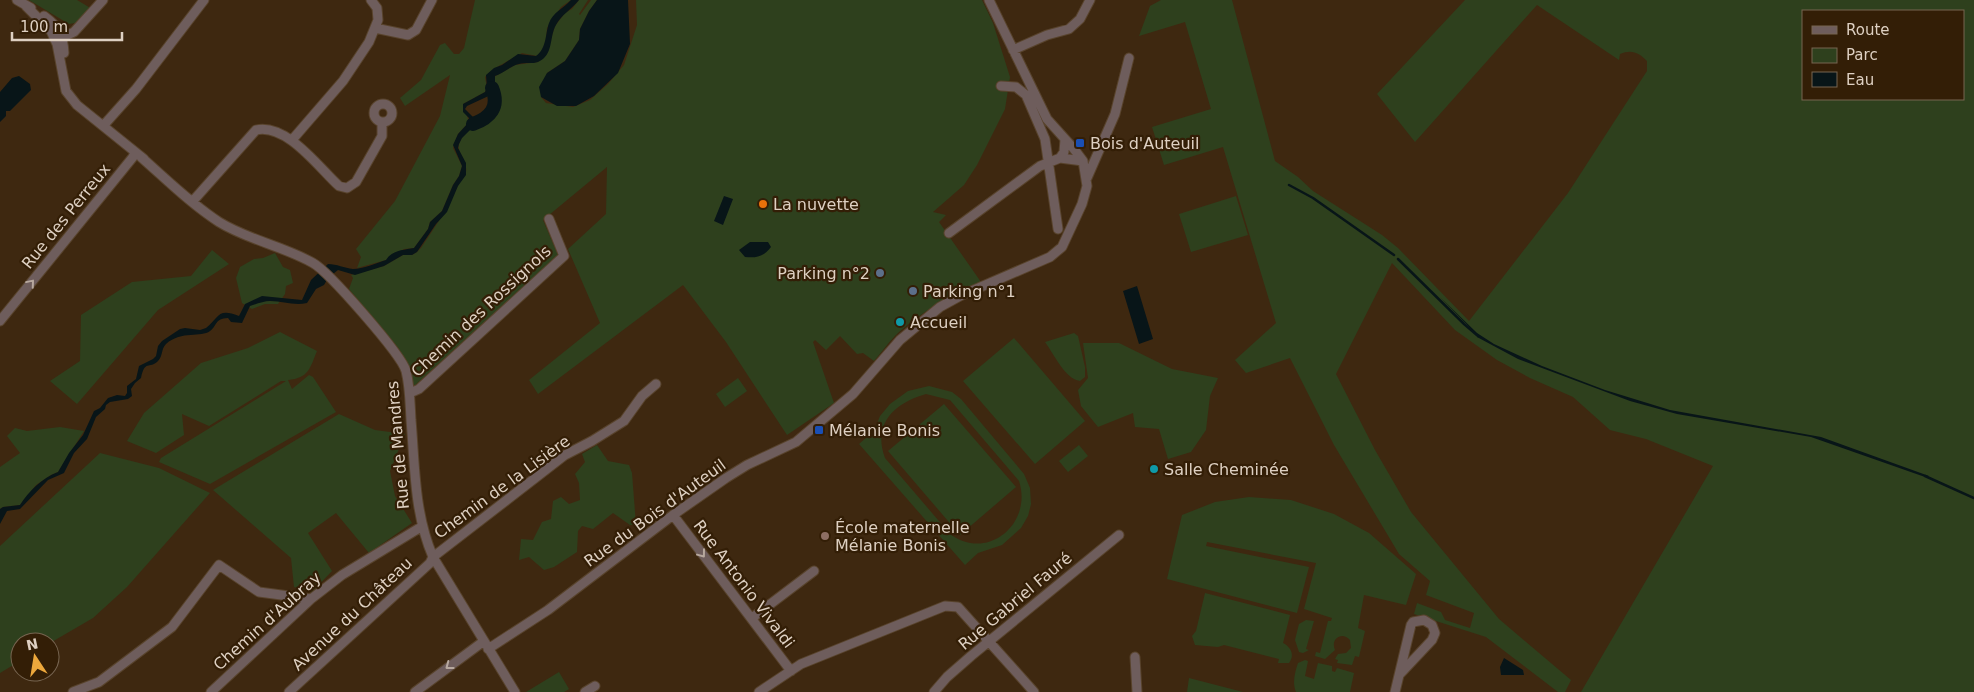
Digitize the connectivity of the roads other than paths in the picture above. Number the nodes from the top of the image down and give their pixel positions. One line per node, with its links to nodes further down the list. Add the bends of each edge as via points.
1 (17, 0): 8 (street, Rue de Mandres)
2 (103, 0): 10 (street, via 74,32)
3 (204, 0): 16 (street, via 136,90)
4 (372, 0): 9 (street, via 377,8)
5 (432, 0): 9 (street, via 416,30 408,35)
6 (989, 0): 11 (street)
7 (1090, 0): 11 (street, via 1080,19 1069,29)
8 (26, 6): 10 (street, Rue de Mandres, via 47,18); 13 (street, Rue de Mandres, via 51,31 58,44)
9 (375, 28): 18 (street, via 343,81)
10 (63, 37): 13 (street, Rue de Mandres)
11 (1013, 50): 17 (street, via 1047,119)
12 (1129, 58): 23 (street, via 1115,114)
13 (63, 76): 16 (street, Rue de Mandres, via 66,91 77,105)
14 (1001, 86): 21 (street, via 1016,87 1026,95 1045,138)
15 (382, 122): 18 (street, via 382,136 356,182 347,188 339,186)
16 (103, 126): 19 (street, Rue de Mandres)
17 (1065, 139): 20 (street); 22 (street)
18 (292, 140): 24 (street, via 264,128 256,130)
19 (138, 154): 24 (street, Rue de Mandres); 28 (street, Rue des Perreux, one-way to 19)
20 (1060, 158): 21 (street); 22 (street)
21 (1049, 161): 26 (street); 27 (street)
22 (1083, 161): 23 (street)
23 (1087, 178): 31 (street, Rue du Bois d'Auteuil, via 1082,204 1058,253 940,307 900,340 853,394 796,442 747,465)
24 (193, 199): 30 (street, Rue de Mandres, via 217,221 236,232 312,262 340,287 402,361)
25 (549, 219): 30 (street, Chemin des Rossignols, via 564,256 419,389)
26 (1058, 229)
27 (948, 233)
28 (0, 321)
29 (656, 384): 34 (street, Chemin de la Lisière, via 642,396 624,421 565,455)
30 (410, 393): 32 (street, Rue de Mandres)
31 (673, 514): 37 (street, Rue Antonio Vivaldi, one-way to 37); 39 (street, Rue du Bois d'Auteuil, via 548,610)
32 (421, 527): 34 (street, Rue de Mandres); 36 (street, Chemin d'Aubray, via 342,575)
33 (1119, 535): 38 (street, Rue Gabriel Fauré)
34 (433, 557): 39 (street, Rue de Mandres); 46 (street, Avenue du Château)
35 (814, 571): 37 (street)
36 (311, 599): 44 (street, via 259,592 219,565 172,627 99,682); 45 (street, Chemin d'Aubray)
37 (752, 618): 41 (street, Rue Antonio Vivaldi)
38 (989, 641): 41 (street, via 958,607 945,606 800,664); 51 (street, Rue Gabriel Fauré); 52 (street)
39 (486, 645): 47 (street, Rue du Bois d'Auteuil, one-way to 47); 48 (street, Rue de Mandres)
40 (1135, 657): 53 (street)
41 (791, 671): 50 (street)
42 (1400, 674): 42 (street, via 1413,622 1424,620 1432,625 1435,633 1432,640); 54 (street)
43 (595, 686): 49 (street)
44 (73, 692)
45 (211, 692)
46 (289, 692)
47 (415, 692)
48 (516, 692)
49 (585, 692)
50 (759, 692)
51 (934, 692)
52 (1034, 692)
53 (1137, 692)
54 (1395, 692)

